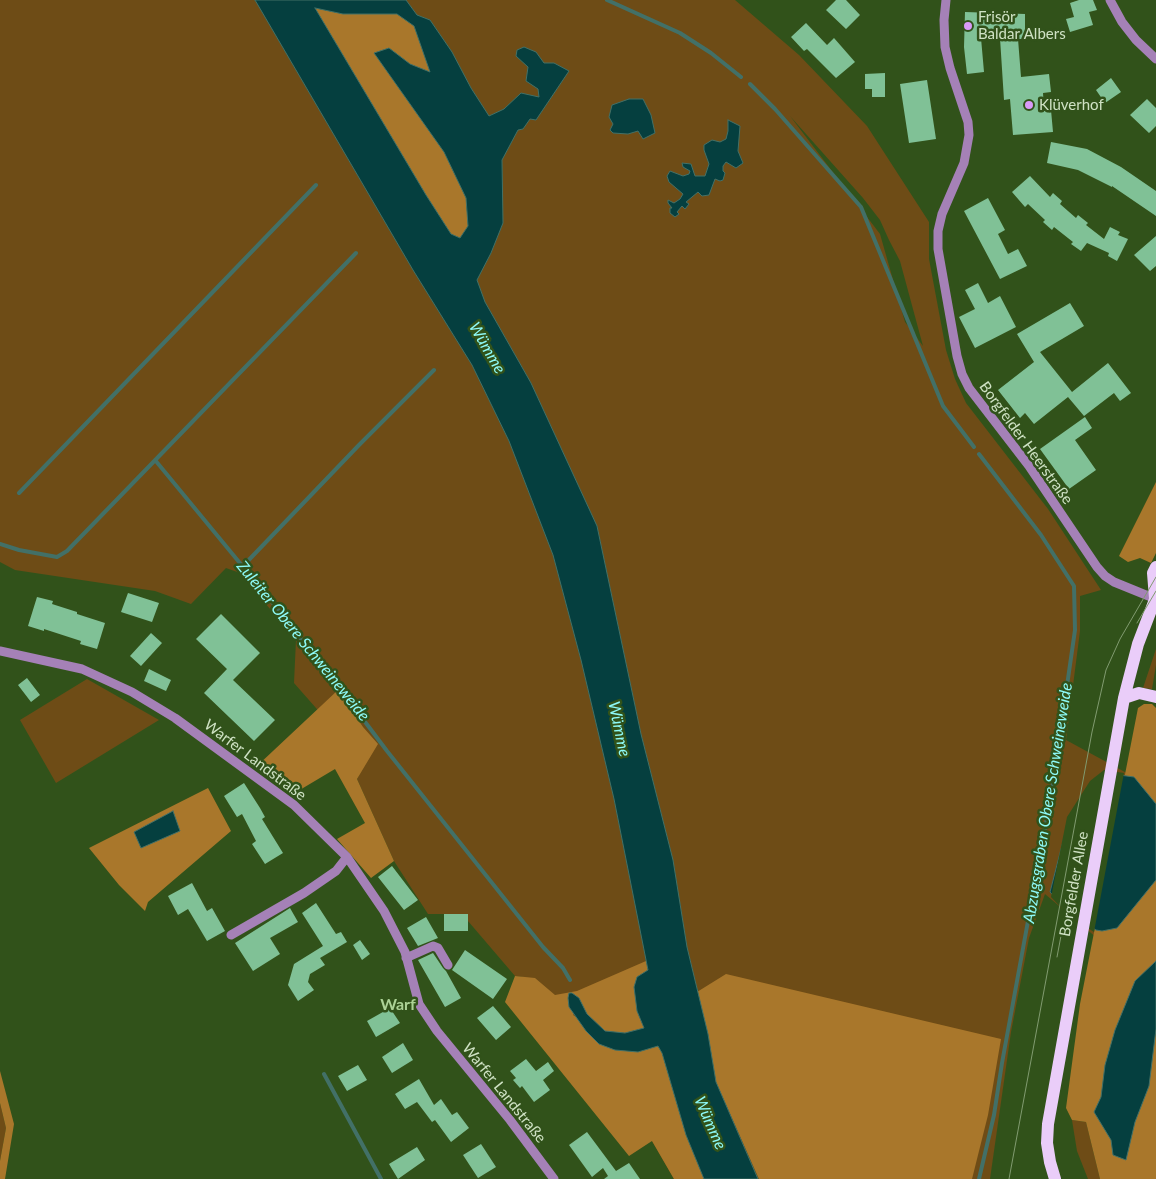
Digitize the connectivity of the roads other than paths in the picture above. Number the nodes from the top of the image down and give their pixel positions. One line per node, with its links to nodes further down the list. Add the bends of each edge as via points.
1 (946, 0): 5 (street, Borgfelder Heerstraße, via 945,47 969,135 964,163 942,214 938,249 962,374 1097,567 1114,582)
2 (1110, 0): 3 (street, via 1136,40)
3 (1156, 59)
4 (1156, 567): 5 (main road, Borgfelder Allee, via 1153,573)
5 (1156, 598): 8 (main road, Borgfelder Allee)
6 (0, 651): 9 (street, Warfer Landstraße, via 82,669 132,692 175,718 280,793)
7 (1156, 697): 8 (main road, via 1139,693)
8 (1124, 698): 14 (main road, Borgfelder Allee, via 1047,1131)
9 (347, 857): 10 (street, via 336,871 304,893); 11 (street, Warfer Landstraße, via 384,911)
10 (231, 935)
11 (406, 958): 12 (street, via 433,946 438,948); 13 (street, Warfer Landstraße, via 419,1004 437,1031)
12 (448, 965)
13 (554, 1179)
14 (1055, 1179)

